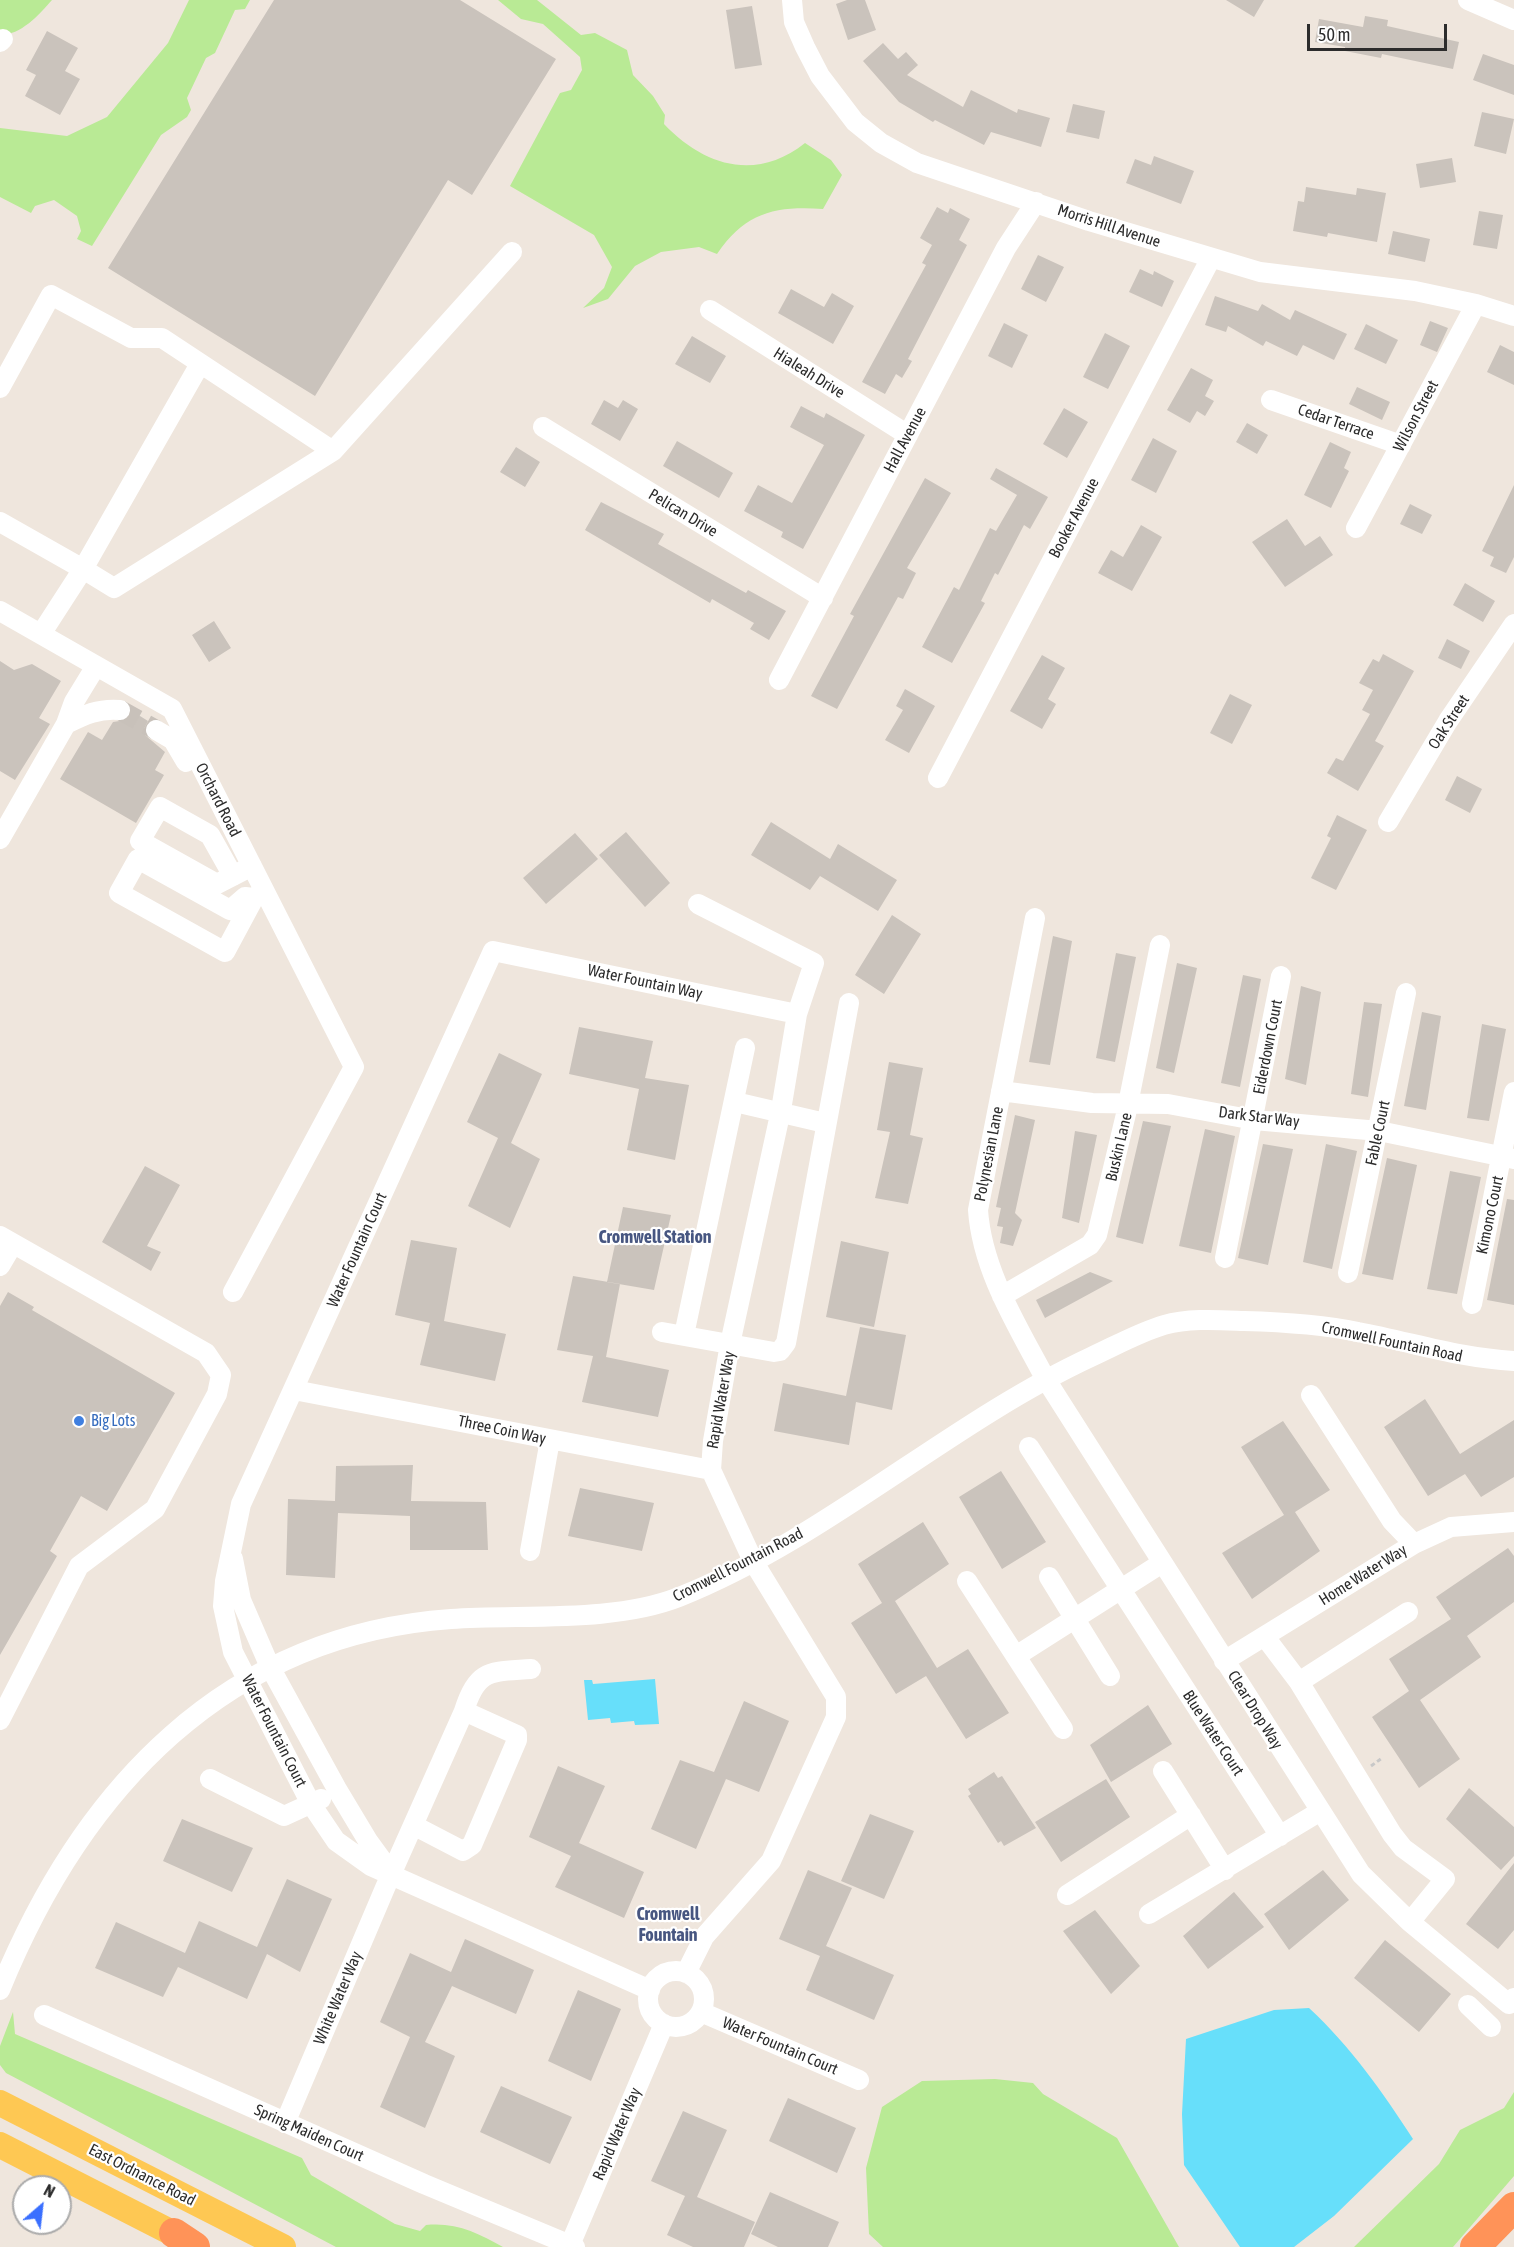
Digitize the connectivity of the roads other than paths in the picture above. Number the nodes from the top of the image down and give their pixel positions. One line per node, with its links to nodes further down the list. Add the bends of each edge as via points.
1 (792, 0): 4 (street, Morris Hill Avenue, via 794,22 810,57 855,122 881,143 917,163)
2 (1468, 0): 3 (street)
3 (1514, 20)
4 (1036, 202): 6 (street, Morris Hill Avenue); 14 (street, Hall Avenue, via 1006,248)
5 (512, 252): 16 (street)
6 (1211, 258): 7 (street, Morris Hill Avenue, via 1260,272 1415,291); 29 (street, Booker Avenue)
7 (1476, 304): 9 (street, Morris Hill Avenue); 15 (street, Wilson Street)
8 (710, 310): 14 (street, Hialeah Drive)
9 (1514, 316)
10 (200, 364): 11 (street, via 162,338 130,338 51,296); 16 (street); 19 (street)
11 (0, 388)
12 (1270, 400): 15 (street, Cedar Terrace)
13 (543, 427): 20 (street, Pelican Drive)
14 (908, 435): 20 (street, Hall Avenue)
15 (1401, 445): 18 (street, Wilson Street)
16 (333, 451): 19 (street, via 114,588)
17 (0, 522): 19 (street)
18 (1356, 528)
19 (83, 569): 23 (street)
20 (823, 598): 25 (street, Hall Avenue)
21 (0, 611): 23 (street, Orchard Road)
22 (1514, 624): 30 (street, Oak Street, via 1448,721)
23 (41, 634): 24 (street, Orchard Road)
24 (96, 666): 27 (street, via 74,702); 31 (street, Orchard Road, via 172,709)
25 (779, 680)
26 (120, 710): 27 (street, via 86,714)
27 (66, 724): 32 (street)
28 (156, 730): 31 (street, via 173,740 214,814)
29 (938, 778)
30 (1388, 822)
31 (236, 835): 33 (street, Orchard Road)
32 (0, 839)
33 (252, 866): 34 (street); 35 (street, Orchard Road)
34 (233, 876): 34 (street, via 217,884 140,841 160,807 210,835)
35 (259, 894): 35 (street, via 245,897 230,910 138,859 119,893 225,952); 58 (street, Orchard Road, via 354,1067)
36 (698, 904): 43 (street, Rapid Water Way, via 814,963)
37 (1035, 918): 45 (street, Polynesian Lane)
38 (1160, 945): 48 (street, Buskin Lane)
39 (493, 951): 43 (street, Water Fountain Way); 66 (street, Water Fountain Court)
40 (1281, 976): 50 (street, Eiderdown Court)
41 (1406, 993): 52 (street, Fable Court)
42 (849, 1003): 51 (street)
43 (797, 1014): 49 (street, Rapid Water Way)
44 (746, 1048): 47 (street)
45 (1001, 1091): 48 (street, Dark Star Way); 59 (street, Polynesian Lane, via 978,1210 979,1234)
46 (1514, 1092): 53 (street, Kimono Court)
47 (735, 1102): 49 (street); 62 (street)
48 (1128, 1104): 50 (street, Dark Star Way, via 1168,1104); 59 (street, Buskin Lane, via 1097,1235 1090,1245)
49 (781, 1110): 51 (street); 63 (street, Rapid Water Way)
50 (1254, 1120): 52 (street, Dark Star Way); 55 (street, Eiderdown Court)
51 (825, 1123): 63 (street, via 786,1343 774,1352)
52 (1379, 1131): 53 (street, Dark Star Way); 57 (street, Fable Court)
53 (1508, 1157): 60 (street, Kimono Court)
54 (6, 1240): 56 (street); 91 (street, via 206,1353 220,1375 217,1394 155,1509 80,1566)
55 (1224, 1258)
56 (0, 1266)
57 (1348, 1273)
58 (233, 1292)
59 (1002, 1296): 65 (street, Polynesian Lane)
60 (1472, 1304)
61 (662, 1332): 62 (street)
62 (684, 1335): 63 (street)
63 (730, 1344): 70 (street, Rapid Water Way)
64 (1514, 1361): 65 (street, Cromwell Fountain Road, via 1473,1359 1346,1330 1212,1319 1165,1325)
65 (1045, 1378): 75 (street, Cromwell Fountain Road); 76 (street, Clear Drop Way)
66 (294, 1389): 68 (street, Three Coin Way); 73 (street, Water Fountain Court, via 241,1504)
67 (1311, 1395): 72 (street, via 1392,1521)
68 (550, 1440): 70 (street, Three Coin Way); 74 (street)
69 (1029, 1447): 79 (street, Blue Water Court)
70 (711, 1470): 75 (street, Rapid Water Way)
71 (1514, 1522): 72 (street, Home Water Way, via 1451,1527)
72 (1414, 1544): 82 (street, Home Water Way)
73 (232, 1551): 85 (street, Water Fountain Court, via 241,1600); 88 (street, Water Fountain Court, via 223,1606 233,1652)
74 (530, 1551)
75 (753, 1561): 85 (street, Cromwell Fountain Road, via 680,1597 645,1607 450,1619 375,1628); 106 (street, Rapid Water Way, via 836,1697 836,1717 771,1861 704,1937)
76 (1162, 1563): 79 (street); 84 (street, Clear Drop Way)
77 (1049, 1577): 81 (street)
78 (967, 1581): 83 (street)
79 (1120, 1591): 81 (street); 100 (street, Blue Water Court)
80 (1408, 1612): 89 (street)
81 (1075, 1618): 83 (street); 87 (street)
82 (1265, 1637): 84 (street, Home Water Way); 89 (street)
83 (1016, 1656): 92 (street)
84 (1224, 1661): 97 (street, Clear Drop Way)
85 (270, 1667): 88 (street, Cromwell Fountain Road); 95 (street, Water Fountain Court)
86 (531, 1669): 90 (street, White Water Way, via 492,1672 471,1688)
87 (1110, 1676)
88 (249, 1682): 96 (street, Water Fountain Court); 107 (street, Cromwell Fountain Road, via 162,1740 99,1810 40,1904)
89 (1299, 1682): 105 (street, via 1392,1834 1403,1848 1445,1879)
90 (464, 1711): 99 (street, White Water Way); 99 (street, via 517,1735 472,1845 463,1851)
91 (0, 1720)
92 (1063, 1730)
93 (1163, 1771): 98 (street)
94 (210, 1779): 96 (street, via 284,1816)
95 (338, 1791): 96 (street); 102 (street, Water Fountain Court)
96 (311, 1804): 102 (street, Water Fountain Court, via 336,1841 372,1866)
97 (1319, 1812): 100 (street); 105 (street, Clear Drop Way, via 1361,1874)
98 (1191, 1815): 101 (street); 103 (street)
99 (413, 1825): 102 (street, White Water Way)
100 (1280, 1836): 101 (street)
101 (1225, 1870): 104 (street)
102 (392, 1874): 108 (street, Water Fountain Court); 117 (street, White Water Way)
103 (1067, 1895)
104 (1149, 1914)
105 (1410, 1923): 109 (street, Clear Drop Way)
106 (686, 1973): 108 (street, via 668,1972); 111 (street, via 700,1984 704,2003)
107 (0, 1990)
108 (650, 1990): 113 (street, via 649,2006)
109 (1511, 2001)
110 (1468, 2005): 114 (street)
111 (701, 2012): 113 (street, via 689,2024); 115 (street, Water Fountain Court)
112 (44, 2015): 117 (street, Spring Maiden Court)
113 (664, 2024): 121 (street, Rapid Water Way)
114 (1491, 2027)
115 (859, 2080)
116 (0, 2103): 123 (main road, East Ordnance Road)
117 (285, 2123): 121 (street, Spring Maiden Court)
118 (0, 2145): 120 (main road)
119 (1514, 2207): 124 (highway)
120 (184, 2240): 122 (main road)
121 (573, 2246)
122 (200, 2247)
123 (283, 2247)
124 (1475, 2247)

